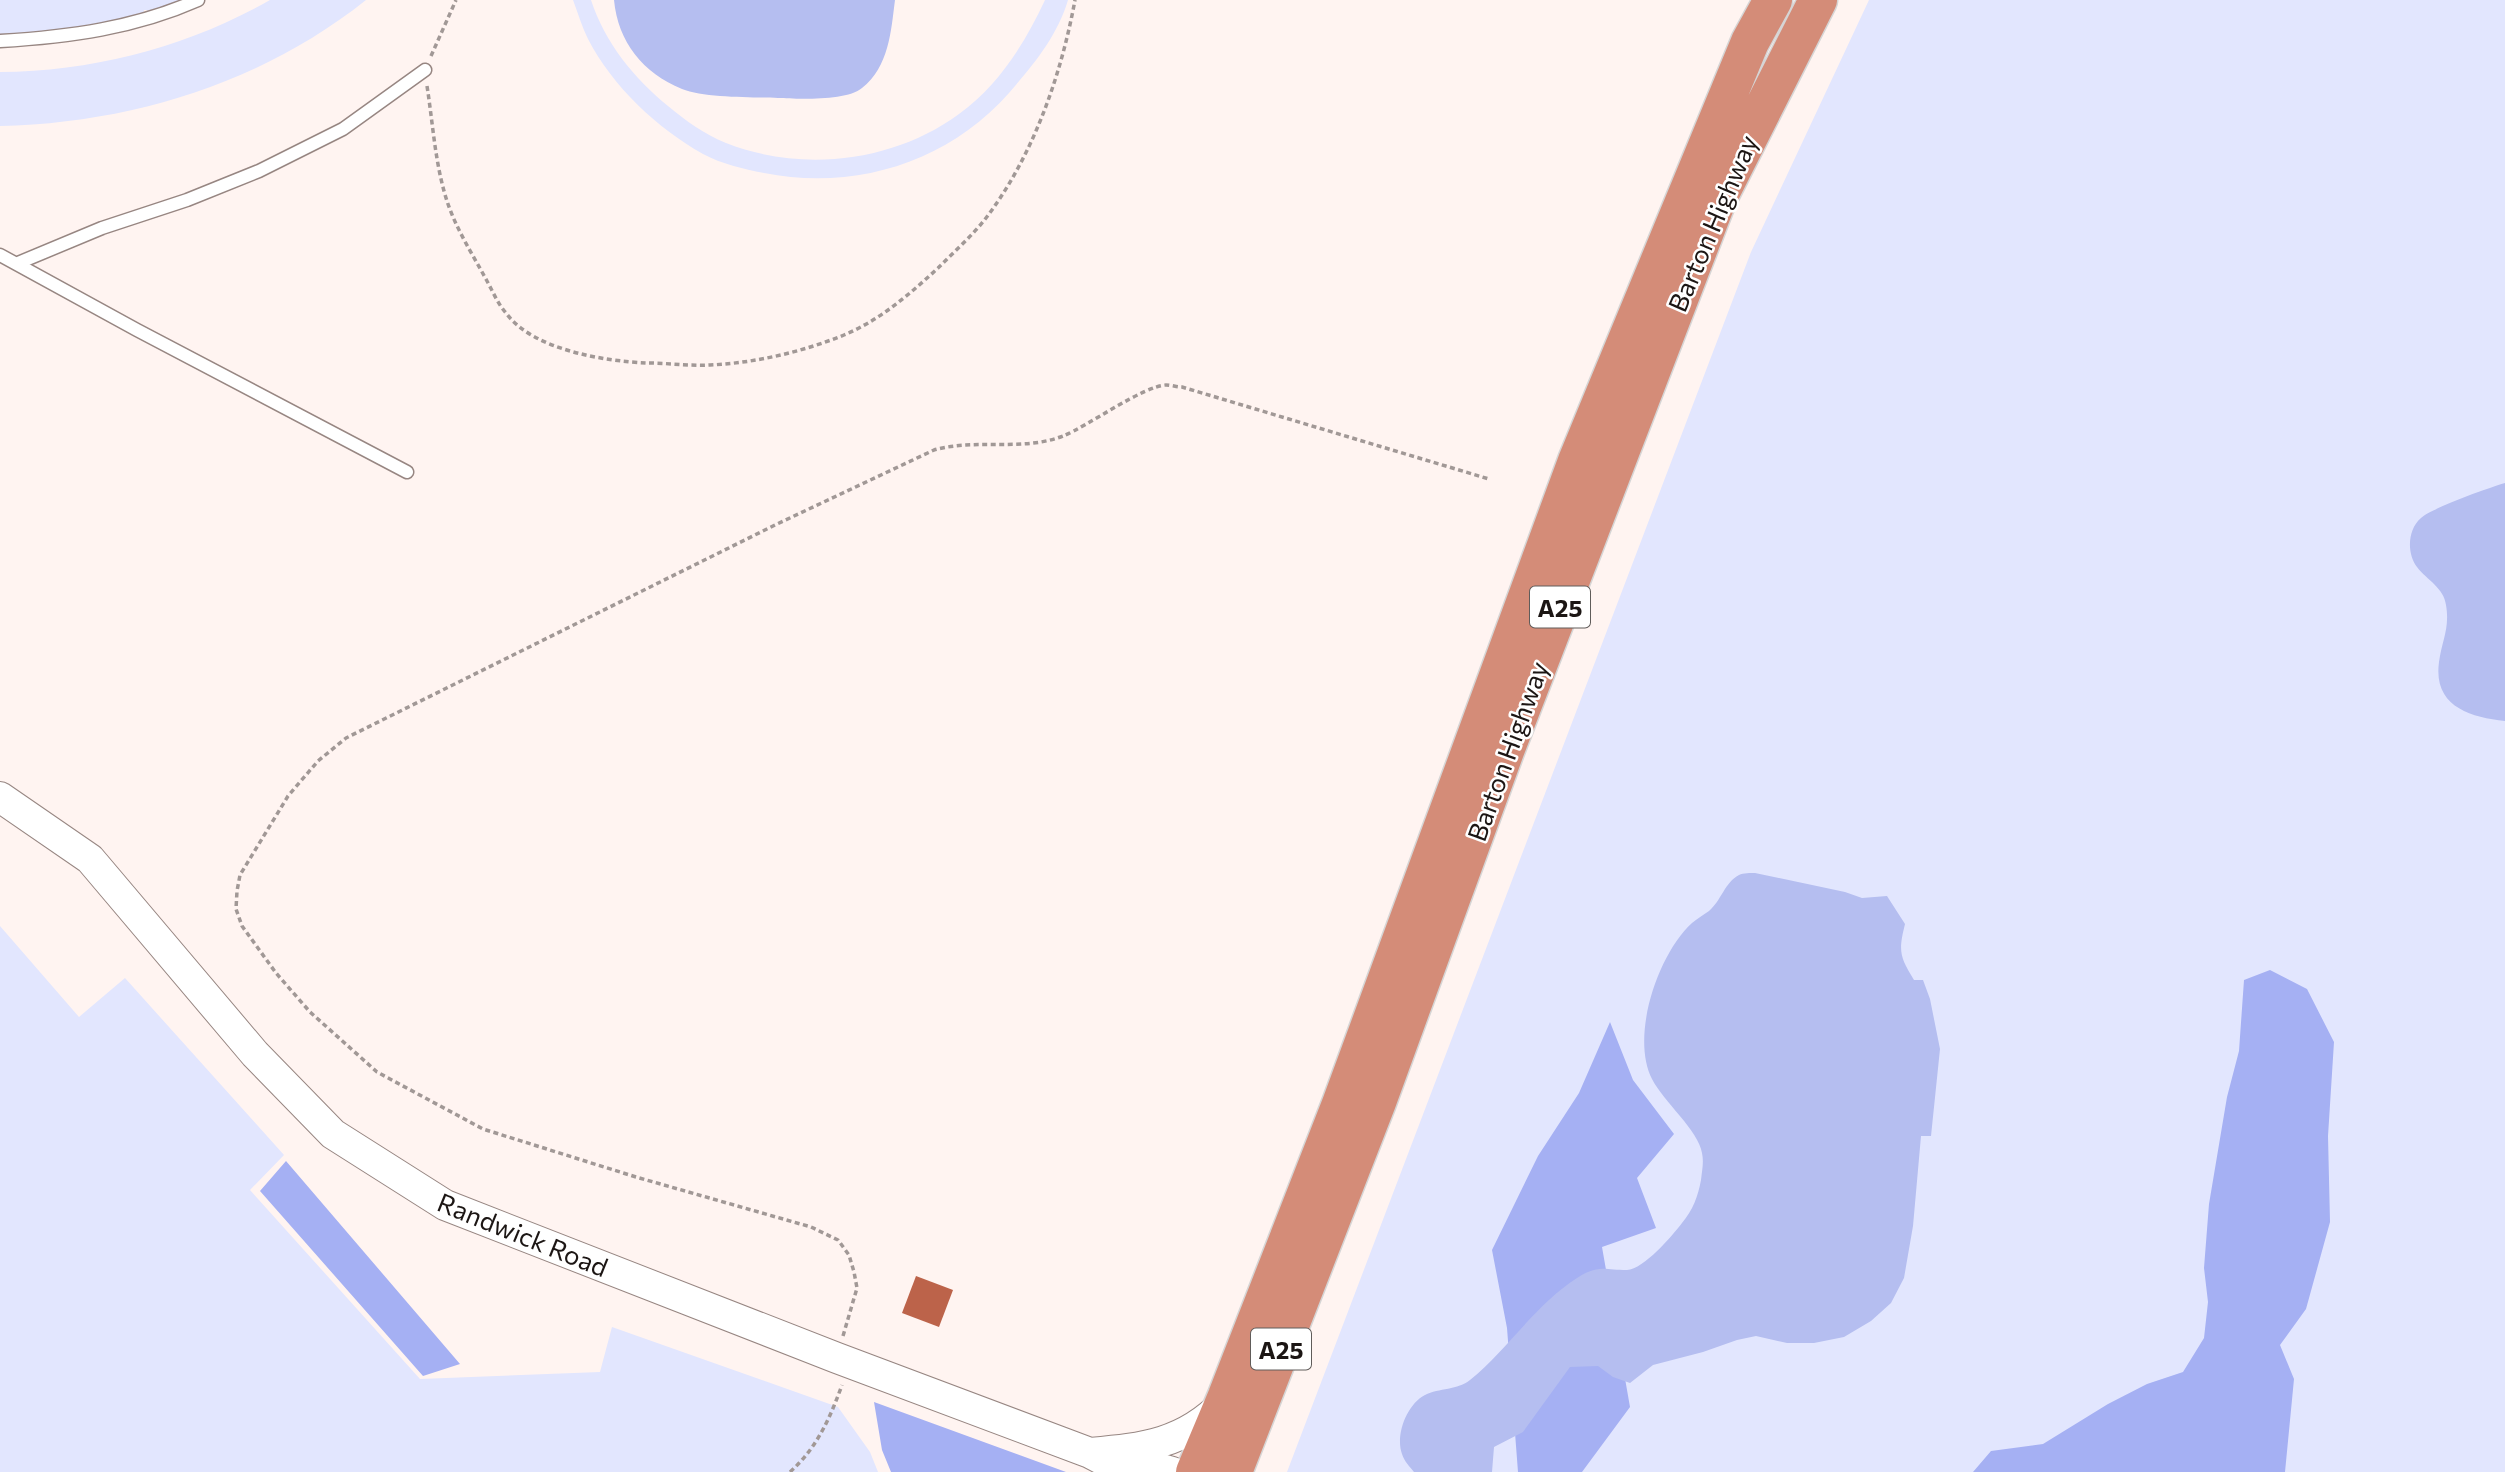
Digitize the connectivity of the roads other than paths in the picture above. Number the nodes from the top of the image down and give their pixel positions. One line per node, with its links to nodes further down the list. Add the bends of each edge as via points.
1 (198, 0): 4 (lane, via 100,31)
2 (1773, 0): 10 (highway, Barton Highway / A25, via 1750,42 1577,461 1341,1104)
3 (1818, 0): 16 (highway, Barton Highway / A25, via 1718,198)
4 (0, 41)
5 (425, 70): 7 (lane, via 343,129 259,171)
6 (0, 255): 7 (lane)
7 (18, 263): 8 (lane)
8 (407, 472)
9 (0, 797): 11 (street, Randwick Road, via 90,859 256,1055 333,1134 444,1205)
10 (1224, 1403): 11 (street, via 1200,1425 1170,1440); 15 (highway, Barton Highway / A25)
11 (1090, 1453): 12 (street); 13 (street, Randwick Road); 14 (street, Randwick Road, via 1128,1458)
12 (1117, 1472)
13 (1126, 1472)
14 (1172, 1472)
15 (1195, 1472)
16 (1233, 1472)

